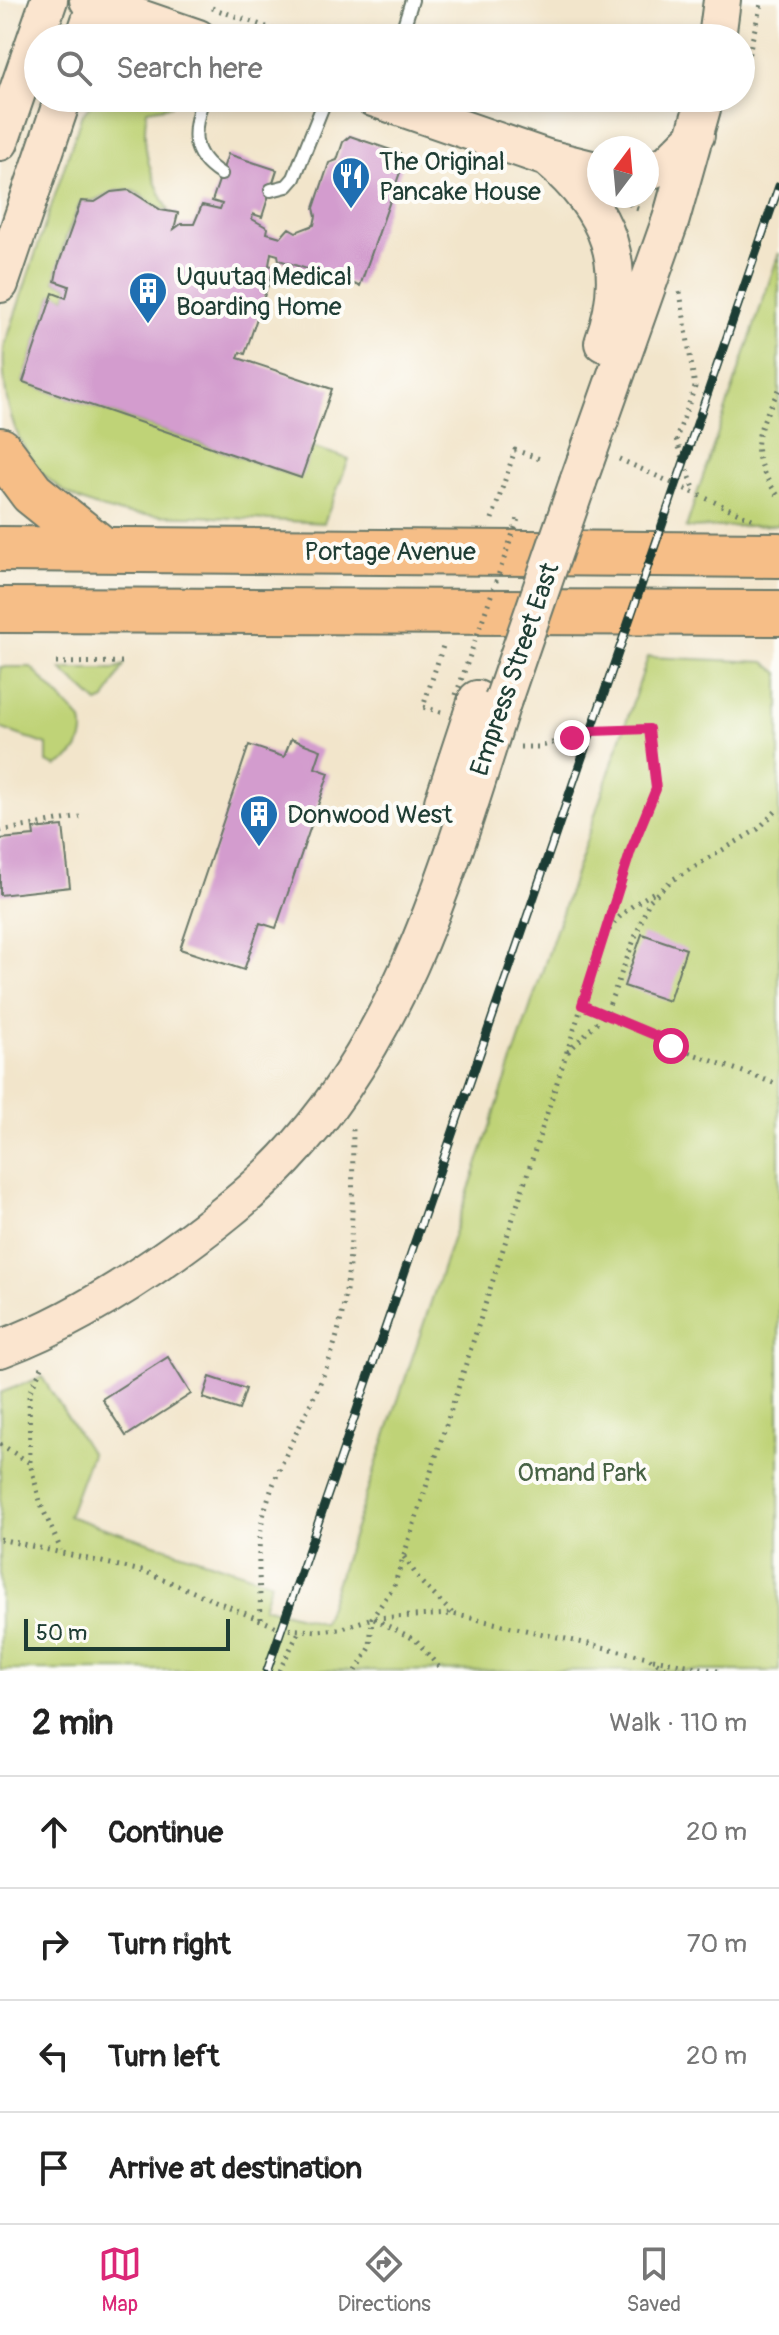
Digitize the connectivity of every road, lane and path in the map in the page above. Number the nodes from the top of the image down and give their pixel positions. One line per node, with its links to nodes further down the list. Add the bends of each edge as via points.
1 (49, 0): 7 (main road)
2 (412, 0): 9 (lane)
3 (722, 0): 10 (main road)
4 (762, 0): 11 (path)
5 (93, 1): 6 (main road); 8 (main road)
6 (200, 21)
7 (41, 24)
8 (87, 24)
9 (404, 24)
10 (719, 24)
11 (755, 28)
12 (24, 72): 19 (main road)
13 (58, 112): 25 (main road)
14 (200, 112): 23 (lane, via 193,139 199,154)
15 (320, 112): 24 (lane, via 294,178)
16 (414, 112): 20 (main road)
17 (702, 112): 18 (main road, Empress Street East)
18 (696, 135): 21 (main road); 30 (main road, Empress Street East, via 671,219)
19 (0, 142)
20 (547, 158): 22 (main road); 30 (main road, Empress Street East, via 573,180 604,227 617,290 613,316)
21 (659, 167)
22 (587, 168)
23 (221, 174)
24 (271, 190)
25 (0, 284)
26 (680, 289): 31 (path, via 695,387 676,439)
27 (779, 390): 32 (path, via 756,438 761,474)
28 (0, 450): 37 (highway, via 32,493)
29 (610, 456): 31 (path)
30 (557, 475): 34 (path, via 515,450); 45 (main road, Empress Street East, bridge)
31 (695, 491): 35 (path)
32 (779, 497)
33 (519, 516): 45 (path, bridge)
34 (488, 532)
35 (769, 540): 37 (highway, Portage Avenue)
36 (0, 549): 37 (highway, Portage Avenue)
37 (102, 549)
38 (0, 610): 39 (highway)
39 (779, 613)
40 (444, 642): 44 (path)
41 (124, 662): 42 (path)
42 (56, 663)
43 (426, 669): 44 (path)
44 (434, 672): 45 (path, via 423,707)
45 (471, 702): 57 (main road, Empress Street East, via 396,947 323,1078 251,1160 151,1244 87,1284); 58 (main road, Empress Street East, via 413,962 383,1023 328,1108 285,1160 197,1236 110,1294)
46 (511, 747): 51 (path, via 539,747 592,731 649,729 656,789)
47 (779, 808): 50 (path, via 740,842)
48 (80, 817): 49 (path)
49 (0, 831)
50 (660, 890): 51 (path, via 630,906); 53 (path, via 641,917)
51 (605, 932): 52 (path)
52 (582, 1005): 53 (path); 54 (path)
53 (606, 1013): 54 (path); 55 (path, via 671,1046)
54 (567, 1053): 64 (path)
55 (779, 1085)
56 (353, 1118): 67 (path, via 352,1225 342,1310 334,1346 265,1509 258,1563)
57 (0, 1323)
58 (0, 1349)
59 (48, 1355): 61 (path, via 29,1393)
60 (0, 1444): 61 (path)
61 (30, 1463): 63 (path, via 41,1505)
62 (0, 1539): 63 (path)
63 (62, 1551): 67 (path, via 146,1572)
64 (404, 1557): 65 (path); 66 (path, via 394,1586)
65 (453, 1614): 66 (path); 69 (path)
66 (372, 1618): 68 (path, via 340,1629); 71 (path, via 370,1648); 72 (path, via 416,1640)
67 (261, 1619): 68 (path)
68 (299, 1632): 70 (path)
69 (647, 1657): 73 (path); 74 (path)
70 (279, 1671)
71 (356, 1671)
72 (442, 1671)
73 (671, 1671)
74 (719, 1671)

